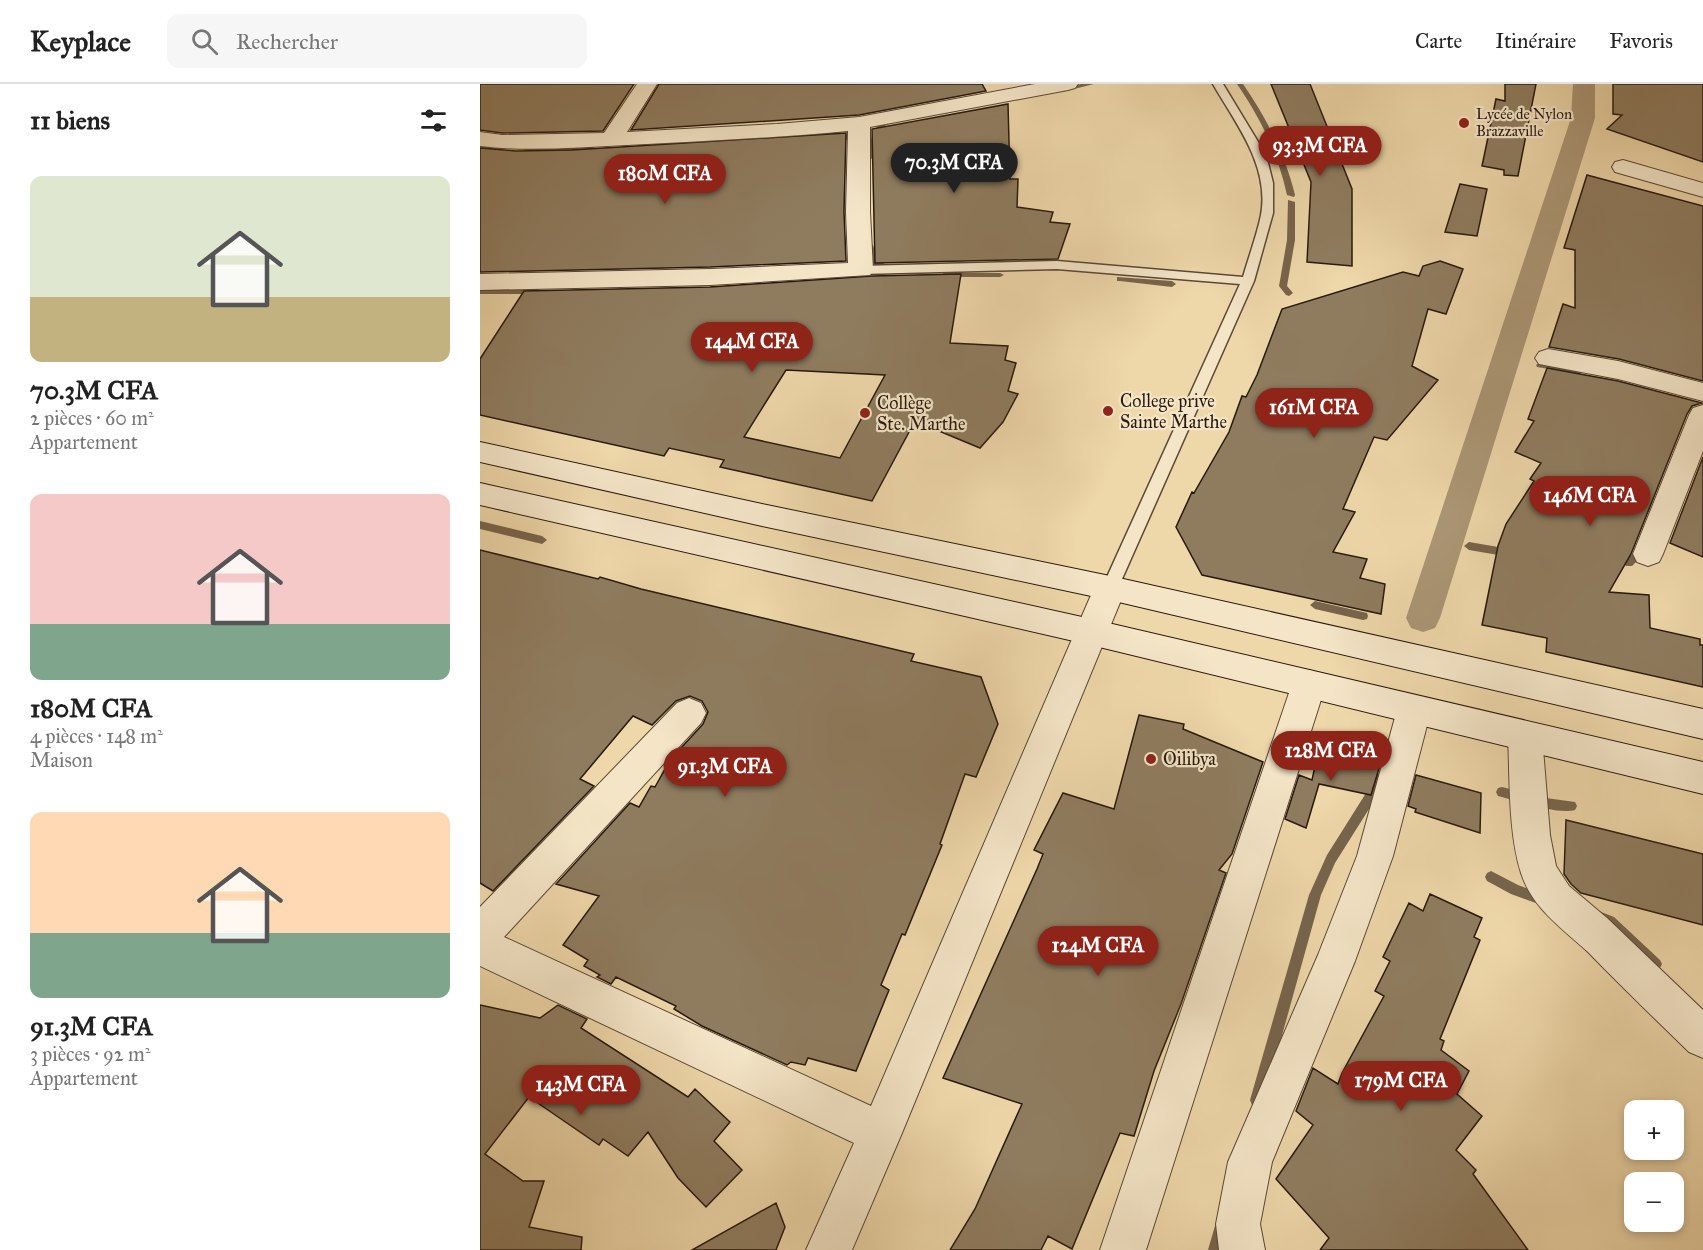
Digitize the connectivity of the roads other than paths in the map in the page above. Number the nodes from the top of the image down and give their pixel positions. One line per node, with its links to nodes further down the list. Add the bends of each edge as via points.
1 (647, 84): 7 (street)
2 (1068, 84): 4 (street)
3 (1218, 84): 11 (lane, via 1260,155 1267,183 1267,213)
4 (1000, 90): 5 (street)
5 (860, 123): 7 (street, via 767,132); 10 (street)
6 (480, 139): 7 (street)
7 (610, 139)
8 (1623, 167): 9 (street)
9 (1703, 190)
10 (861, 270): 11 (lane, via 1057,266); 12 (street)
11 (1248, 280): 19 (lane)
12 (480, 282)
13 (1548, 358): 14 (street, via 1618,370)
14 (1703, 392)
15 (1703, 415): 18 (street)
16 (480, 452): 19 (street)
17 (480, 494): 20 (street)
18 (1648, 554)
19 (1110, 588): 20 (street); 24 (street)
20 (1091, 632): 21 (street); 30 (street)
21 (1309, 684): 22 (street); 32 (street)
22 (1414, 710): 25 (street); 33 (street, via 1375,856 1250,1162 1238,1224)
23 (689, 713): 27 (street)
24 (1703, 724)
25 (1525, 736): 26 (street); 29 (street, via 1532,835 1539,872 1556,899)
26 (1703, 778)
27 (480, 934)
28 (480, 946): 30 (street)
29 (1703, 1038)
30 (881, 1133): 31 (street)
31 (829, 1250)
32 (1123, 1250)
33 (1242, 1250)

